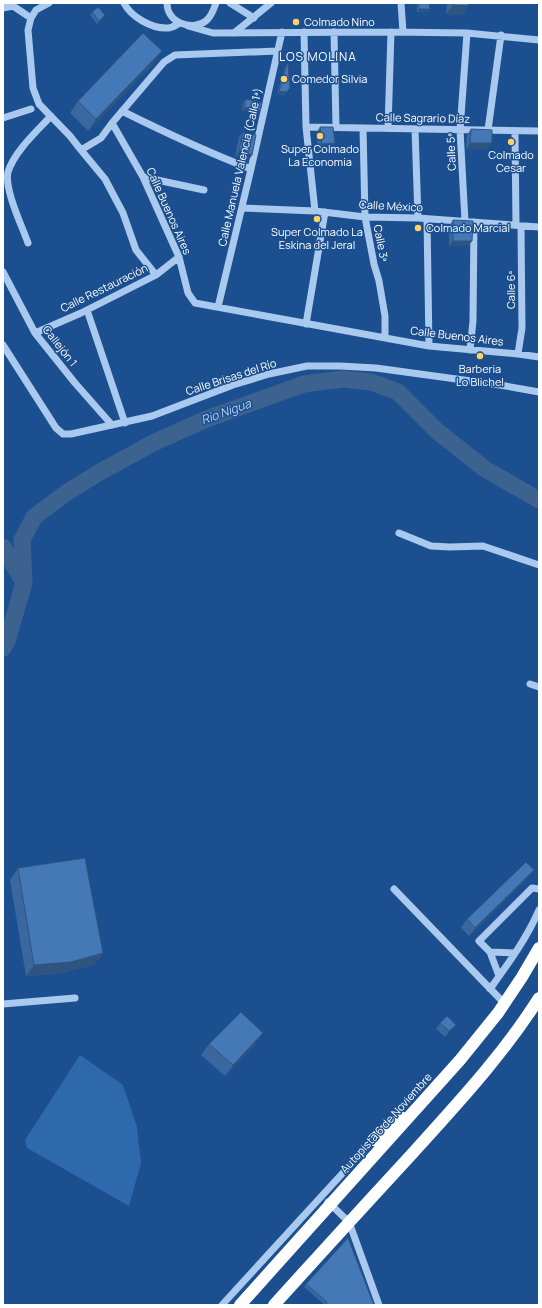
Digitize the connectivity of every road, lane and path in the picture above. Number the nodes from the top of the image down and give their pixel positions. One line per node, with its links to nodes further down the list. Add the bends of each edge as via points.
1 (49, 3): 9 (street, via 36,10)
2 (124, 3): 11 (street, via 127,9 147,23 170,28)
3 (167, 3): 11 (street, via 171,16)
4 (216, 3): 12 (street, via 207,20 198,25)
5 (230, 3): 10 (street)
6 (271, 3): 10 (street)
7 (400, 3): 17 (street)
8 (3, 8): 9 (street, via 13,6)
9 (31, 18): 25 (street, via 28,30 33,88 39,104)
10 (254, 18): 18 (street)
11 (180, 23): 12 (street)
12 (188, 26): 18 (street, via 213,33)
13 (282, 32): 14 (street); 18 (street); 22 (street, Calle Manuela Valencia (Calle 1ª))
14 (304, 32): 15 (street); 28 (street)
15 (334, 32): 16 (street); 29 (street)
16 (391, 32): 17 (street); 31 (street)
17 (403, 32): 19 (street)
18 (234, 33)
19 (467, 33): 20 (street); 33 (street, Calle 5ª)
20 (501, 35): 21 (street); 34 (street)
21 (539, 40)
22 (277, 51): 24 (street, via 175,55 164,62); 38 (street, Calle Manuela Valencia (Calle 1ª))
23 (30, 109): 26 (street)
24 (122, 111): 27 (street); 38 (street)
25 (51, 116): 37 (street); 51 (street, via 26,144 8,173 15,210)
26 (3, 118)
27 (112, 124): 37 (street, via 101,138); 39 (street, Calle Buenos Aires)
28 (306, 127): 29 (street, Calle Sagrario Díaz); 42 (street)
29 (336, 127): 30 (street, Calle Sagrario Díaz)
30 (363, 128): 31 (street, Calle Sagrario Díaz); 44 (street, Calle 3ª)
31 (388, 128): 32 (street, Calle Sagrario Díaz)
32 (415, 129): 33 (street, Calle Sagrario Díaz); 45 (street)
33 (460, 130): 34 (street, Calle Sagrario Díaz); 47 (street, Calle 5ª)
34 (488, 130): 35 (street, Calle Sagrario Díaz)
35 (515, 131): 36 (street, Calle Sagrario Díaz); 49 (street, Calle 6ª)
36 (539, 131)
37 (81, 150): 54 (street, via 105,179 123,213 136,250)
38 (251, 169): 41 (street, Calle Manuela Valencia (Calle 1ª))
39 (142, 177): 40 (street); 52 (street, Calle Buenos Aires)
40 (204, 190)
41 (242, 208): 42 (street, Calle México); 55 (street, Calle Manuela Valencia (Calle 1ª))
42 (314, 211): 43 (street, Calle México)
43 (325, 212): 44 (street, Calle México); 57 (street)
44 (365, 217): 45 (street, Calle México); 59 (street, Calle 3ª, via 385,316)
45 (418, 218): 46 (street, Calle México)
46 (427, 219): 47 (street, Calle México); 61 (street)
47 (464, 221): 48 (street, Calle México)
48 (474, 222): 49 (street, Calle México); 62 (street, via 473,321)
49 (519, 225): 50 (street, Calle México); 63 (street, Calle 6ª, via 522,328)
50 (539, 227)
51 (28, 243)
52 (178, 257): 54 (street, Calle Restauración); 55 (street, Calle Buenos Aires, via 188,293 195,303)
53 (3, 272): 58 (street, Callejón 1)
54 (156, 275): 56 (street, Calle Restauración)
55 (218, 307): 57 (street, Calle Buenos Aires)
56 (87, 310): 58 (street, Calle Restauración); 66 (street)
57 (306, 324): 59 (street, Calle Buenos Aires)
58 (35, 333): 67 (street, Callejón 1)
59 (385, 337): 61 (street, Calle Buenos Aires)
60 (3, 346): 67 (street, Calle Brisas del Río, via 56,428 63,434)
61 (429, 346): 62 (street, Calle Buenos Aires)
62 (470, 350): 63 (street, Calle Buenos Aires)
63 (518, 354): 64 (street, Calle Buenos Aires)
64 (539, 358)
65 (539, 392): 66 (street, Calle Brisas del Río, via 500,384 376,368 307,366 240,383 152,416)
66 (125, 423): 67 (street, Calle Brisas del Río)
67 (112, 425)
68 (399, 533): 69 (street, via 431,546 483,546)
69 (539, 565)
70 (530, 684): 71 (street)
71 (539, 687)
72 (539, 889): 76 (street, via 532,888 479,941)
73 (394, 890): 79 (street)
74 (539, 910): 77 (street)
75 (539, 948): 83 (highway, Autopista 6 de Noviembre)
76 (490, 952): 77 (street); 78 (street)
77 (515, 953): 78 (street)
78 (499, 976): 79 (street)
79 (490, 989): 83 (street)
80 (76, 998): 82 (street)
81 (539, 998): 88 (highway, via 484,1073)
82 (3, 1004)
83 (504, 1004): 84 (highway, Autopista 6 de Noviembre, via 460,1060)
84 (428, 1095): 85 (highway); 87 (highway, Autopista 6 de Noviembre)
85 (373, 1140): 86 (street)
86 (322, 1196): 87 (street); 89 (street)
87 (331, 1204): 88 (street); 90 (highway, Autopista 6 de Noviembre)
88 (349, 1222): 91 (highway); 92 (street)
89 (222, 1305)
90 (240, 1305)
91 (274, 1305)
92 (379, 1305)

